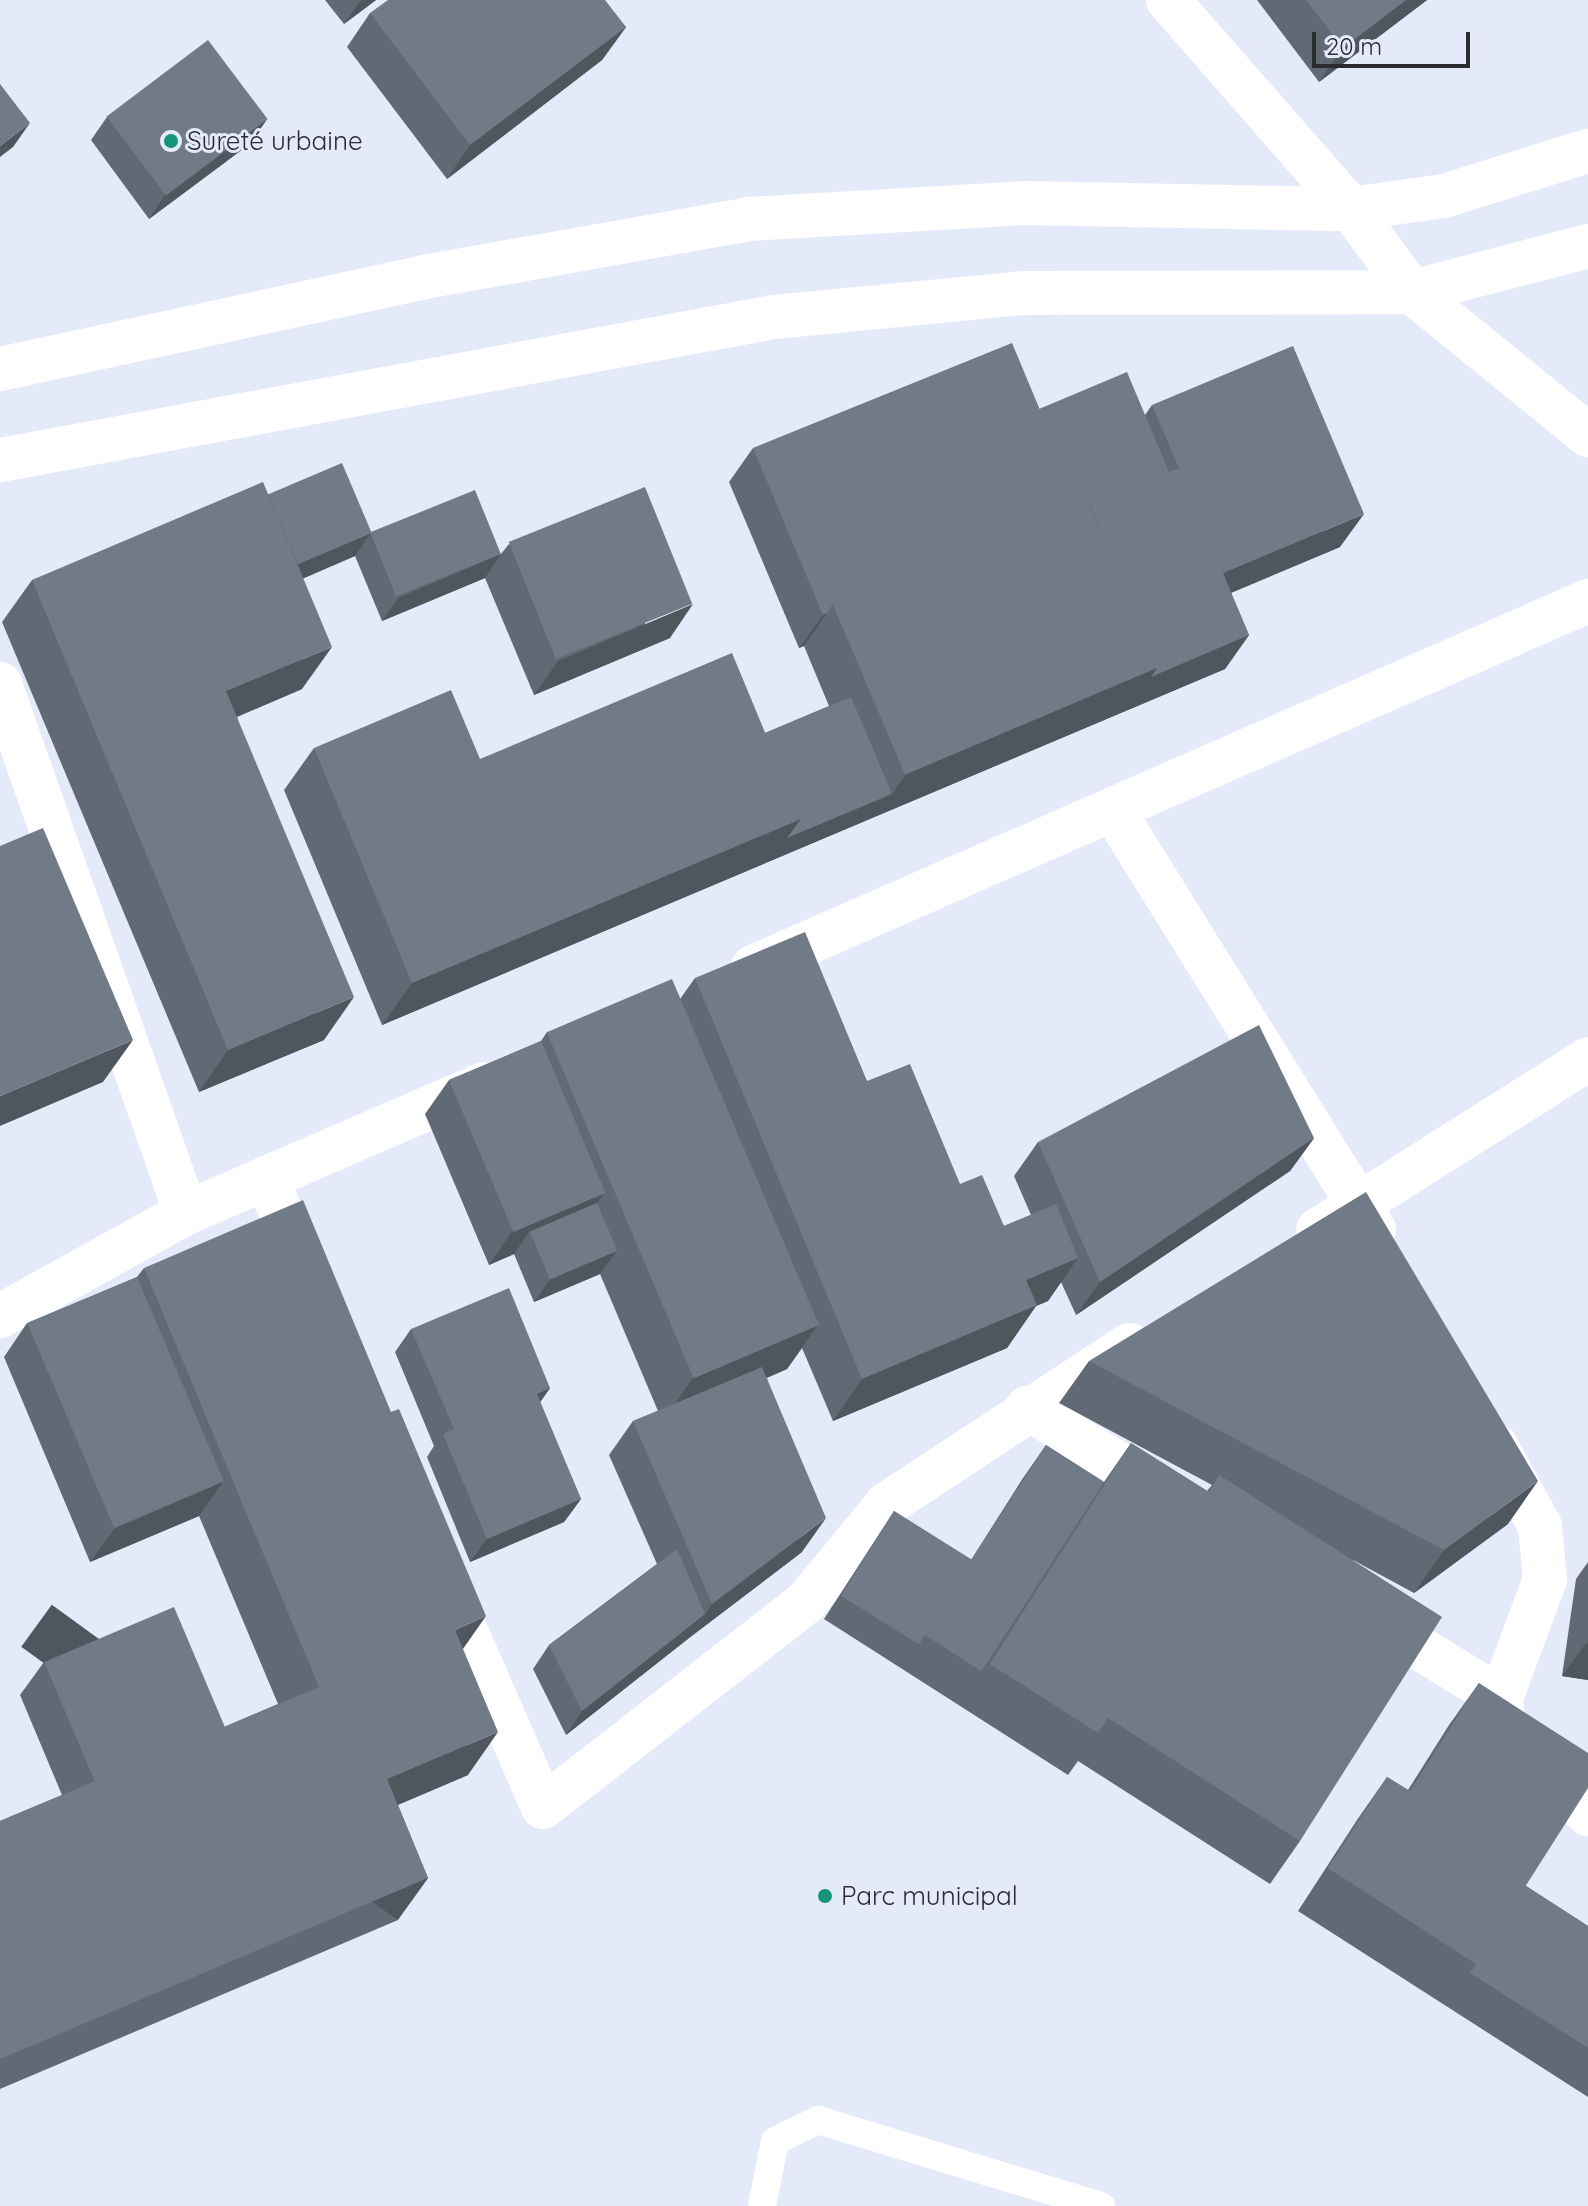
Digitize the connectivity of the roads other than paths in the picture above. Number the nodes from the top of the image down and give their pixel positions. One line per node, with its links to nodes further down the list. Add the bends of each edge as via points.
1 (1168, 0): 3 (street)
2 (1588, 151): 3 (street, via 1444,196)
3 (1351, 209): 5 (street); 6 (street, via 1024,203 748,219 424,277)
4 (1588, 246): 5 (street)
5 (1412, 292): 7 (street); 8 (street, via 1023,293 774,317)
6 (0, 369)
7 (1588, 435)
8 (0, 460)
9 (1588, 601): 11 (street)
10 (0, 684): 17 (street, via 31,837)
11 (1113, 810): 12 (street); 16 (street)
12 (719, 981)
13 (1588, 1059): 16 (street)
14 (529, 1064): 15 (street)
15 (266, 1178): 17 (street); 20 (street)
16 (1360, 1204): 18 (street); 19 (street)
17 (186, 1213): 21 (street)
18 (1280, 1253)
19 (1398, 1271)
20 (324, 1310)
21 (0, 1316)
22 (1160, 1326): 24 (street)
23 (1473, 1405): 28 (street, via 1540,1526 1543,1552 1545,1579)
24 (1027, 1408): 25 (street); 26 (street, via 887,1504 806,1602 543,1807)
25 (1203, 1516)
26 (427, 1544)
27 (1338, 1599): 28 (street)
28 (1501, 1698): 29 (street, via 1504,1730)
29 (1588, 1814)
30 (1046, 2196): 31 (lane, via 818,2120 775,2141); 32 (lane)
31 (762, 2206)
32 (1101, 2206)

